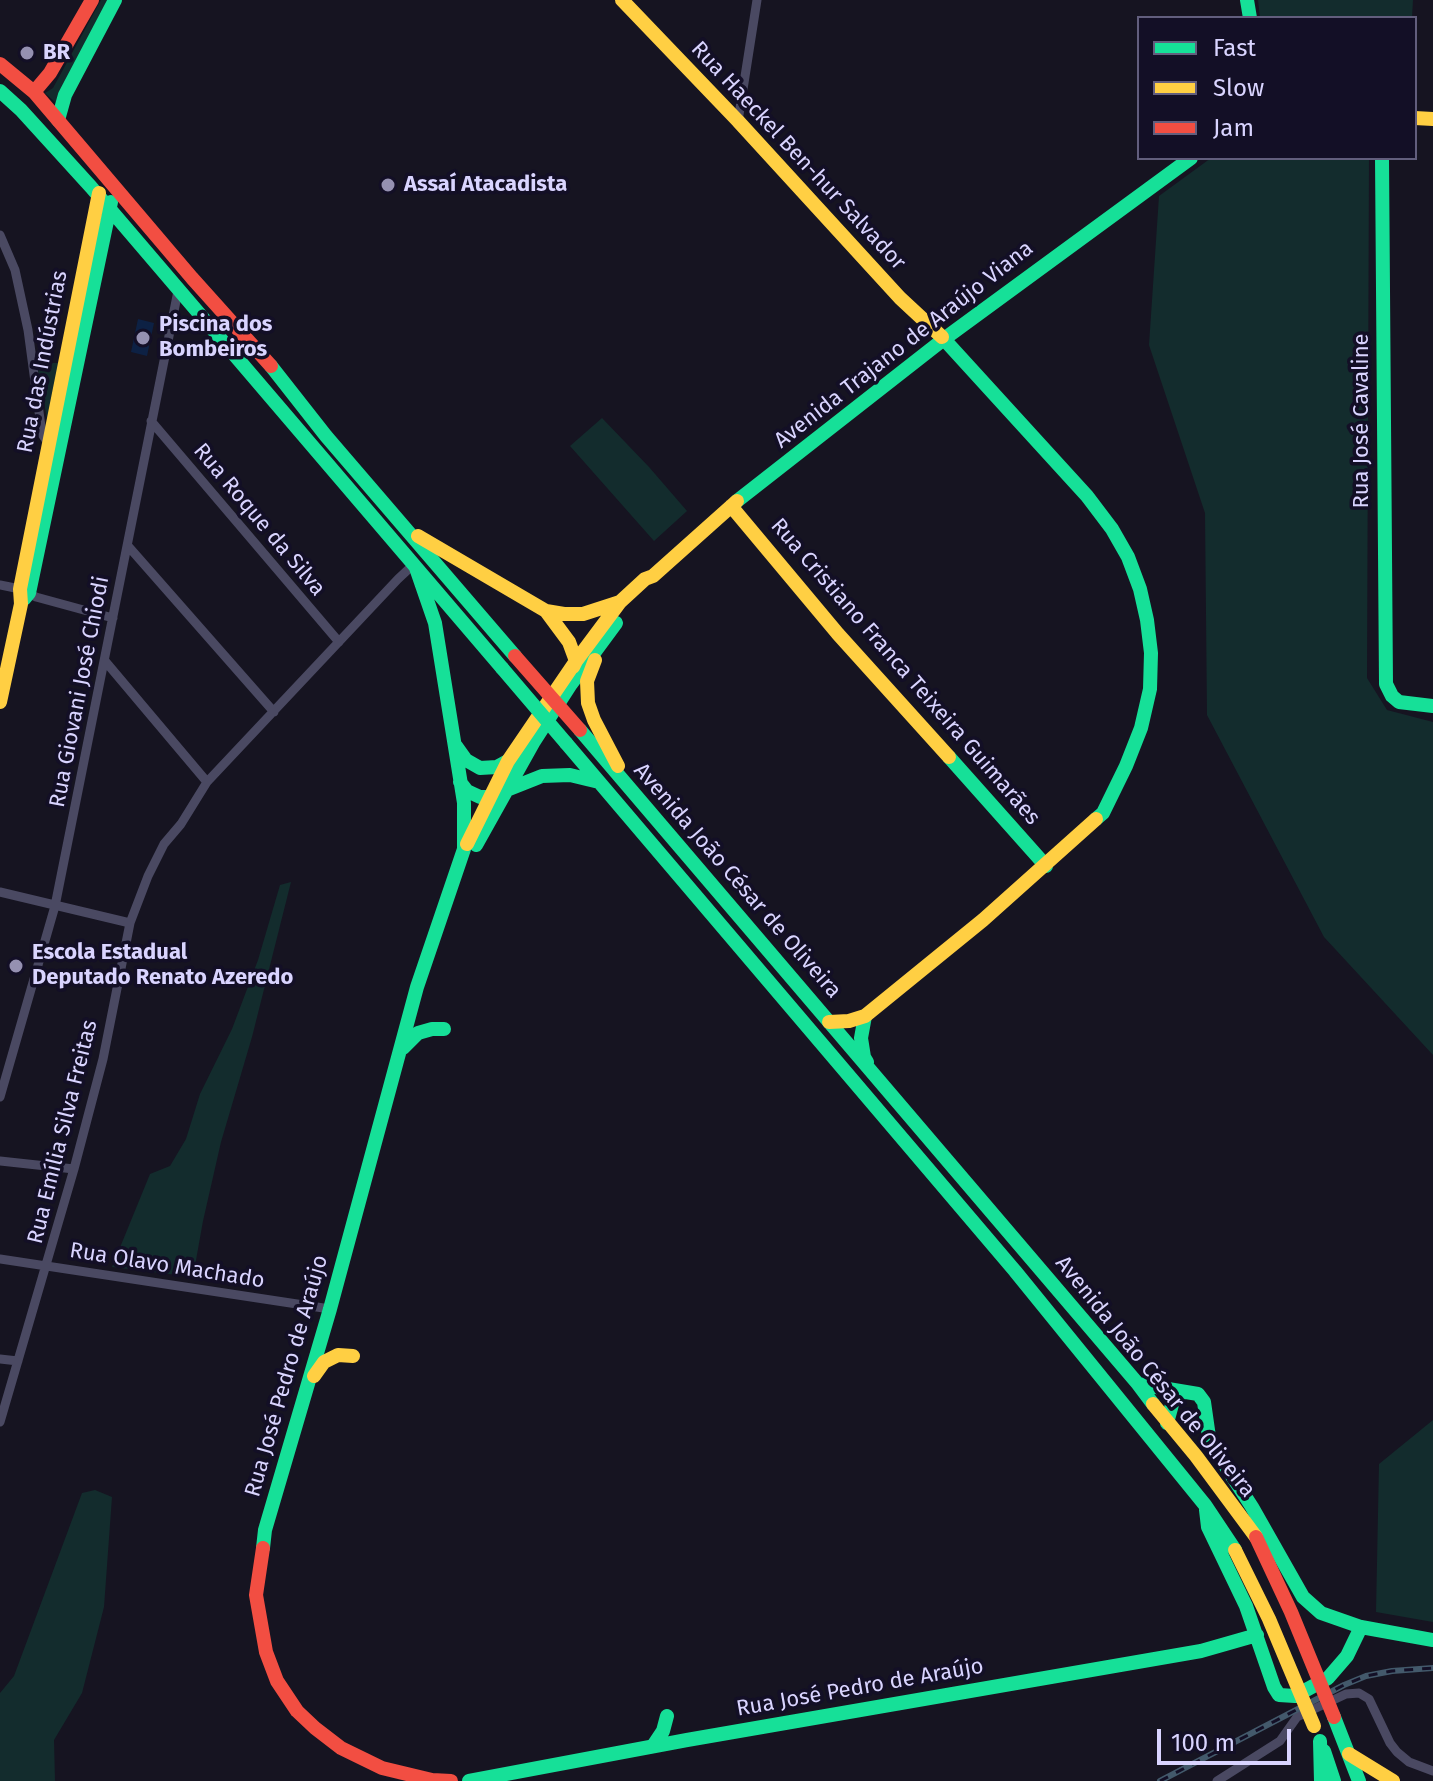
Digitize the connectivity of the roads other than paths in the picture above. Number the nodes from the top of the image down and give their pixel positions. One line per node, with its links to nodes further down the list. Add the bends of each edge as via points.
1 (92, 0): 7 (main road)
2 (115, 0): 8 (main road, via 65,95)
3 (622, 0): 9 (main road, Rua Haeckel Ben-hur Salvador)
4 (757, 0): 9 (street)
5 (0, 64): 7 (main road, Avenida João César de Oliveira)
6 (0, 91): 14 (main road, Avenida João César de Oliveira)
7 (34, 92): 8 (main road, Avenida João César de Oliveira)
8 (58, 120): 12 (main road, Avenida João César de Oliveira)
9 (738, 121): 18 (main road, Rua Haeckel Ben-hur Salvador)
10 (1188, 160): 18 (main road, Avenida Trajano de Araújo Viana)
11 (1382, 160): 39 (main road, Rua José Cavaline, via 1386,684 1399,702)
12 (107, 178): 13 (main road, Avenida João César de Oliveira); 14 (main road, Rua das Indústrias)
13 (117, 192): 15 (main road, Rua das Indústrias); 22 (main road, Avenida João César de Oliveira, via 269,363)
14 (98, 196): 15 (main road, Avenida João César de Oliveira); 20 (main road, Rua das Indústrias)
15 (108, 209): 17 (main road, Avenida João César de Oliveira); 20 (main road, Rua das Indústrias)
16 (0, 235): 20 (street, via 15,270 28,330 42,434)
17 (178, 291): 19 (street, Rua Giovani José Chiodi); 23 (main road, Avenida João César de Oliveira)
18 (944, 339): 21 (main road, Avenida Trajano de Araújo Viana); 51 (main road, via 1112,529 1132,568 1147,620 1150,689 1126,766 1103,813)
19 (151, 421): 24 (street, Rua Giovani José Chiodi); 34 (street, Rua Roque da Silva)
20 (55, 442): 28 (main road, Rua das Indústrias)
21 (731, 506): 26 (main road, Avenida Trajano de Araújo Viana); 51 (main road, Rua Cristiano Franca Teixeira Guimarães)
22 (407, 530): 23 (main road, via 397,540); 30 (main road, Avenida Trajano de Araújo Viana); 47 (main road, Avenida João César de Oliveira, bridge)
23 (391, 538): 25 (main road, Avenida João César de Oliveira)
24 (128, 546): 32 (street, Rua Giovani José Chiodi); 41 (street)
25 (415, 566): 31 (main road, Avenida João César de Oliveira); 33 (main road, Rua José Pedro de Araújo); 34 (street, Rua Emília Silva Freitas)
26 (653, 576): 29 (main road, Avenida Trajano de Araújo Viana); 35 (main road, Avenida Trajano de Araújo Viana)
27 (0, 585): 28 (street)
28 (23, 595): 32 (street); 38 (main road, Rua das Indústrias)
29 (620, 602): 30 (main road, Avenida Trajano de Araújo Viana, via 583,614); 37 (main road, Avenida Trajano de Araújo Viana)
30 (546, 611): 37 (main road)
31 (458, 616): 33 (main road, via 444,615); 46 (main road, Avenida João César de Oliveira, bridge)
32 (113, 618): 36 (street, Rua Giovani José Chiodi)
33 (435, 623): 42 (main road, Rua José Pedro de Araújo)
34 (339, 642): 41 (street, Rua Emília Silva Freitas)
35 (601, 645): 40 (main road, Avenida Trajano de Araújo Viana); 47 (main road, via 587,681 588,703)
36 (105, 661): 44 (street); 55 (street, Rua Giovani José Chiodi)
37 (576, 661): 40 (main road); 43 (main road, Avenida Trajano de Araújo Viana)
38 (0, 702)
39 (1433, 706)
40 (553, 711): 48 (main road, Avenida Trajano de Araújo Viana)
41 (274, 712): 44 (street, Rua Emília Silva Freitas)
42 (455, 742): 43 (main road, via 466,760 480,768); 45 (main road, Rua José Pedro de Araújo)
43 (508, 761): 49 (main road, Avenida Trajano de Araújo Viana)
44 (207, 782): 56 (street, Rua Emília Silva Freitas, via 164,844)
45 (460, 782): 49 (main road, via 474,795); 50 (main road, Rua José Pedro de Araújo)
46 (599, 782): 48 (main road, via 552,775); 76 (main road, Avenida João César de Oliveira, via 1015,1271)
47 (629, 788): 58 (main road, Avenida João César de Oliveira)
48 (506, 790): 49 (main road); 52 (main road, Avenida Trajano de Araújo Viana)
49 (489, 797): 50 (main road, Avenida Trajano de Araújo Viana)
50 (464, 849): 53 (main road, Rua José Pedro de Araújo)
51 (1046, 866): 57 (main road)
52 (464, 867): 53 (main road, Rua José Pedro de Araújo)
53 (452, 885): 60 (main road, Rua José Pedro de Araújo)
54 (0, 892): 55 (street)
55 (55, 906): 56 (street); 62 (street, Rua Giovani José Chiodi)
56 (130, 923): 64 (street, Rua Emília Silva Freitas)
57 (865, 1016): 58 (main road); 61 (main road, via 861,1038)
58 (829, 1022): 61 (main road, Avenida João César de Oliveira)
59 (444, 1029): 60 (main road, via 418,1033)
60 (400, 1051): 67 (main road, Rua José Pedro de Araújo)
61 (874, 1075): 72 (main road, Avenida João César de Oliveira)
62 (0, 1097)
63 (0, 1161): 64 (street)
64 (74, 1169): 66 (street, Rua Emília Silva Freitas)
65 (0, 1259): 66 (street, Rua Olavo Machado)
66 (47, 1265): 67 (street, Rua Olavo Machado); 70 (street, Rua Emília Silva Freitas)
67 (330, 1309): 71 (main road, Rua José Pedro de Araújo)
68 (353, 1356): 71 (main road, via 338,1355 324,1362)
69 (0, 1359): 70 (street)
70 (18, 1361): 74 (street, Rua Emília Silva Freitas)
71 (308, 1382): 86 (main road, Rua José Pedro de Araújo, via 259,1562 256,1595 266,1652 297,1711 341,1748 389,1770)
72 (1138, 1384): 73 (main road); 75 (main road, Avenida João César de Oliveira)
73 (1184, 1392): 75 (main road, via 1173,1401); 77 (main road, via 1198,1394 1204,1402 1212,1445 1303,1597 1321,1613)
74 (0, 1422)
75 (1167, 1423): 83 (main road, Avenida João César de Oliveira, bridge, via 1256,1537)
76 (1205, 1505): 78 (main road, via 1208,1527); 81 (main road, Avenida João César de Oliveira, bridge, via 1235,1550 1269,1619)
77 (1361, 1627): 78 (main road, via 1335,1672 1289,1697 1274,1687); 79 (main road)
78 (1257, 1635): 82 (main road, Rua José Pedro de Araújo, via 1201,1651)
79 (1433, 1640)
80 (667, 1716): 82 (main road)
81 (1320, 1741): 88 (main road); 89 (main road, Avenida João César de Oliveira)
82 (653, 1746): 87 (main road, Rua José Pedro de Araújo)
83 (1349, 1754): 90 (main road, Avenida João César de Oliveira); 91 (main road)
84 (1433, 1771): 85 (street, via 1397,1752 1369,1699 1359,1693 1297,1717 1280,1741)
85 (1222, 1780)
86 (451, 1781)
87 (469, 1781)
88 (1321, 1781)
89 (1334, 1781)
90 (1359, 1781)
91 (1393, 1781)

